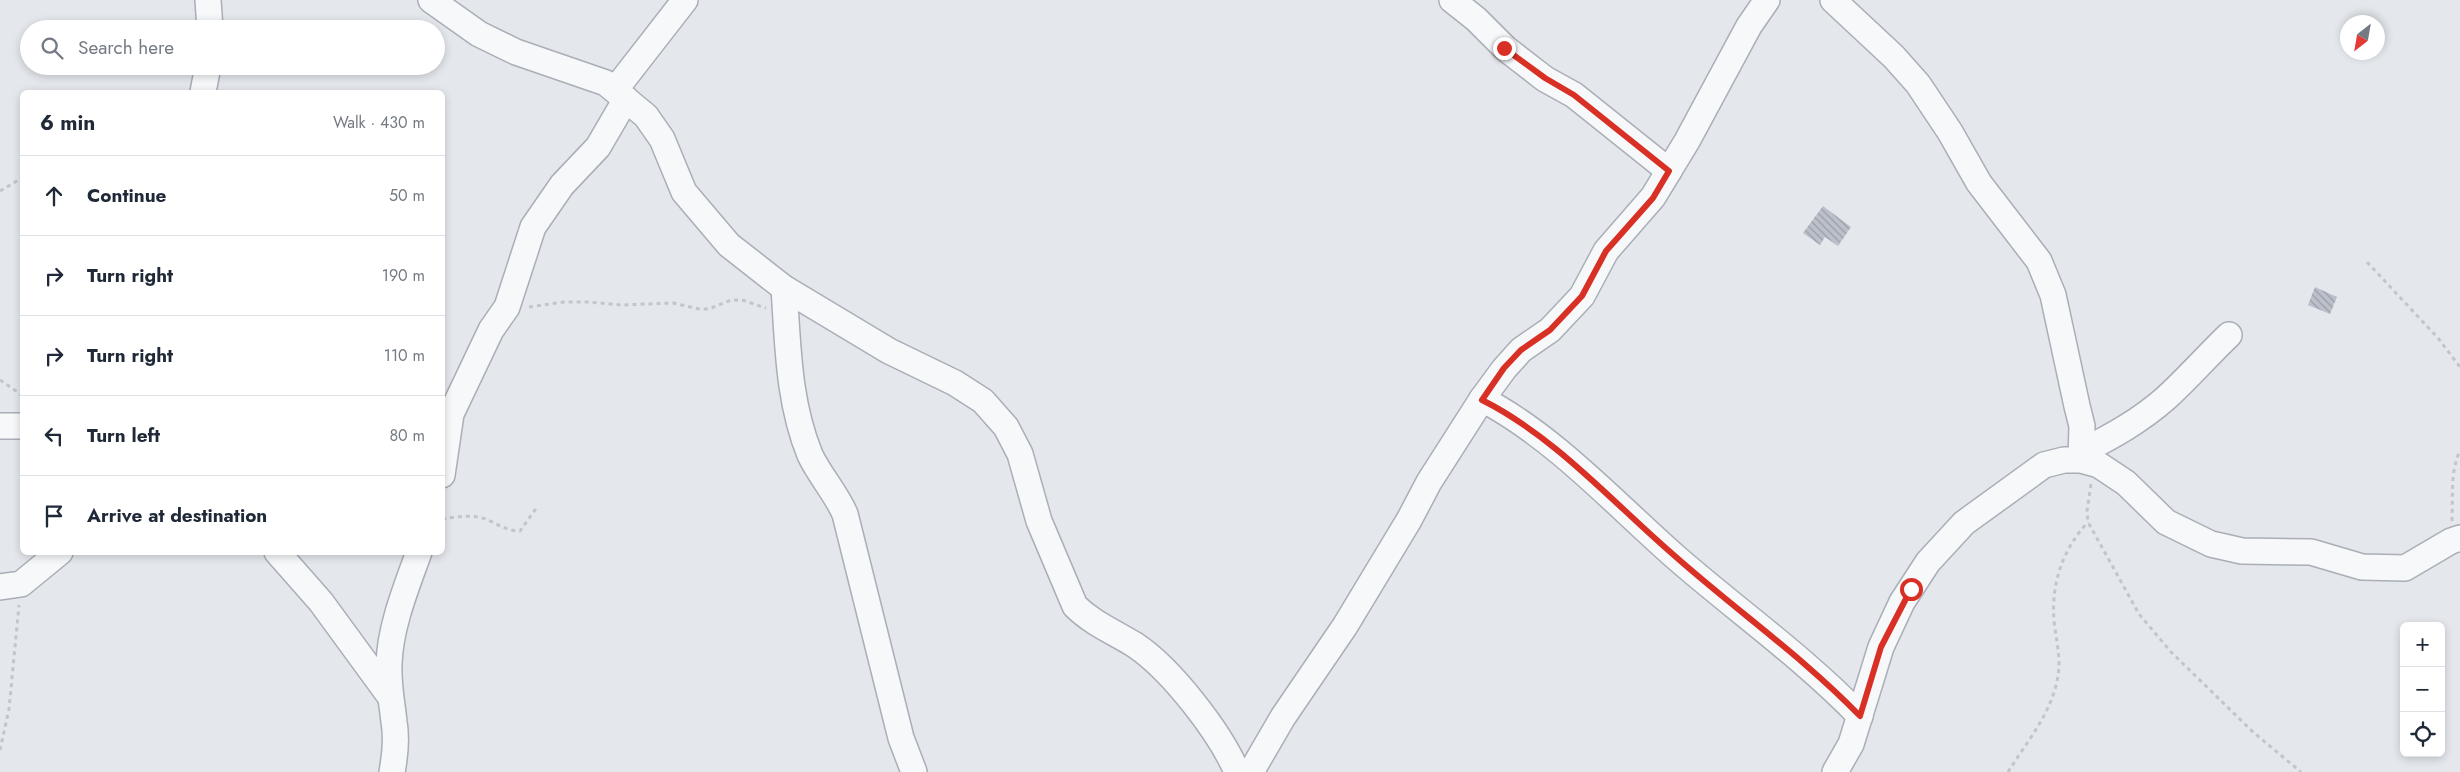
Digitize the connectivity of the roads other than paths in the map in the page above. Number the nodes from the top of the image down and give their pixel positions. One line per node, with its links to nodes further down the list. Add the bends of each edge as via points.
1 (208, 0): 7 (street)
2 (431, 0): 10 (street, via 479,34 516,52 606,84)
3 (685, 0): 10 (street)
4 (1452, 0): 11 (street, via 1504,48 1574,95)
5 (1767, 0): 11 (street, via 1749,26)
6 (1832, 0): 18 (street, via 1894,57 1918,84 1979,183 2039,261 2053,295)
7 (209, 20)
8 (206, 75): 9 (street)
9 (203, 90)
10 (620, 95): 12 (street, via 646,116 662,139 684,192 704,217 729,245); 17 (street, via 598,147 562,185 533,227 507,306 450,414)
11 (1669, 171): 14 (street, via 1653,198 1606,251 1582,296 1550,330 1521,350)
12 (784, 288): 27 (street, via 790,386 802,432 811,456 846,514 901,738); 28 (street, via 889,351 956,383 983,401 1006,427 1020,454 1039,521 1075,606 1085,616 1136,646 1166,672 1188,695)
13 (2229, 335): 18 (street, via 2177,387)
14 (1482, 400): 25 (street, via 1514,419 1568,460 1696,575 1804,662); 29 (street, via 1429,482 1345,626)
15 (0, 426): 16 (street)
16 (20, 426)
17 (445, 452)
18 (2087, 459): 19 (street, via 2126,483 2166,522 2212,544 2234,550 2310,552 2362,567 2405,568); 25 (street, via 2044,465 1964,523 1928,562 1902,602 1881,647)
19 (2456, 539)
20 (56, 555): 23 (street)
21 (280, 555): 24 (street, via 321,602)
22 (418, 555): 24 (street, via 395,624 388,662)
23 (10, 586)
24 (389, 695): 26 (street, via 395,723)
25 (1860, 716): 30 (street, via 1851,744)
26 (392, 772)
27 (914, 772)
28 (1237, 772)
29 (1251, 772)
30 (1835, 772)

